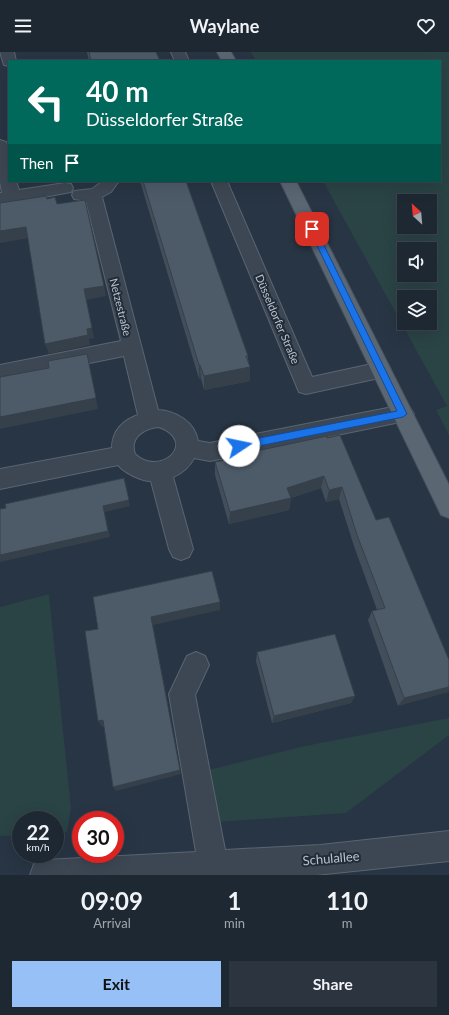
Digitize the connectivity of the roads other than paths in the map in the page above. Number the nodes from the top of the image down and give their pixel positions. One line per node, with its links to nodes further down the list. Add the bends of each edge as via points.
1 (7, 52): 2 (street)
2 (8, 70)
3 (0, 146): 9 (street, via 5,171)
4 (110, 182): 8 (street, via 102,191)
5 (219, 182): 11 (street, Düsseldorfer Straße, via 306,386)
6 (288, 182): 11 (main road)
7 (64, 184): 8 (street, via 73,193); 9 (street)
8 (93, 194): 10 (street, Netzestraße)
9 (6, 198)
10 (131, 347): 12 (street); 14 (street, Netzestraße)
11 (382, 370): 13 (main road)
12 (0, 373)
13 (403, 414): 15 (street, via 210,452); 19 (main road)
14 (150, 419): 15 (street, via 170,420 178,425 188,440); 16 (street, via 131,428 125,436)
15 (188, 448): 17 (street, via 179,464)
16 (124, 455): 17 (street, via 129,463 138,469); 18 (street)
17 (160, 472): 20 (street)
18 (0, 479)
19 (449, 508)
20 (181, 549)
21 (196, 665): 23 (street, via 182,694)
22 (449, 846): 23 (street, Schulallee, via 320,860)
23 (212, 867): 24 (street, Schulallee)
24 (45, 875)

